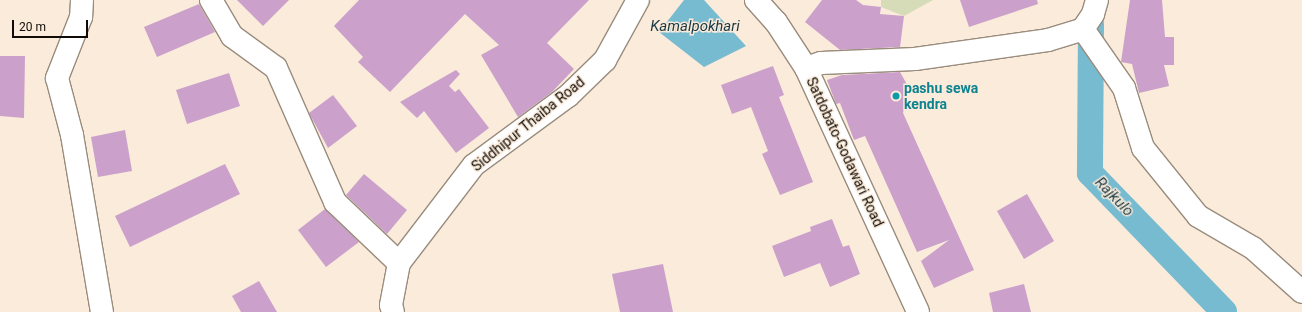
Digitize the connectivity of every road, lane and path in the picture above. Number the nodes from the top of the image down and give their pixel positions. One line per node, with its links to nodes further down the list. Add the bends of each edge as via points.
1 (82, 0): 10 (street, via 82,17 57,78 72,135)
2 (211, 0): 8 (street, via 232,36 276,68 335,202)
3 (638, 0): 8 (street, Siddhipur Thaiba Road, via 605,60 568,96 474,165)
4 (756, 0): 7 (street, Satdobato-Godawari Road, via 776,22)
5 (1097, 0): 6 (street, via 1093,14)
6 (1083, 29): 7 (street, via 1048,40 915,59 821,62); 9 (street, via 1124,88 1143,148 1198,216 1253,248)
7 (806, 68): 12 (street, Satdobato-Godawari Road)
8 (399, 263): 11 (street, Siddhipur Thaiba Road, via 391,305)
9 (1302, 292)
10 (102, 312)
11 (393, 312)
12 (918, 312)

